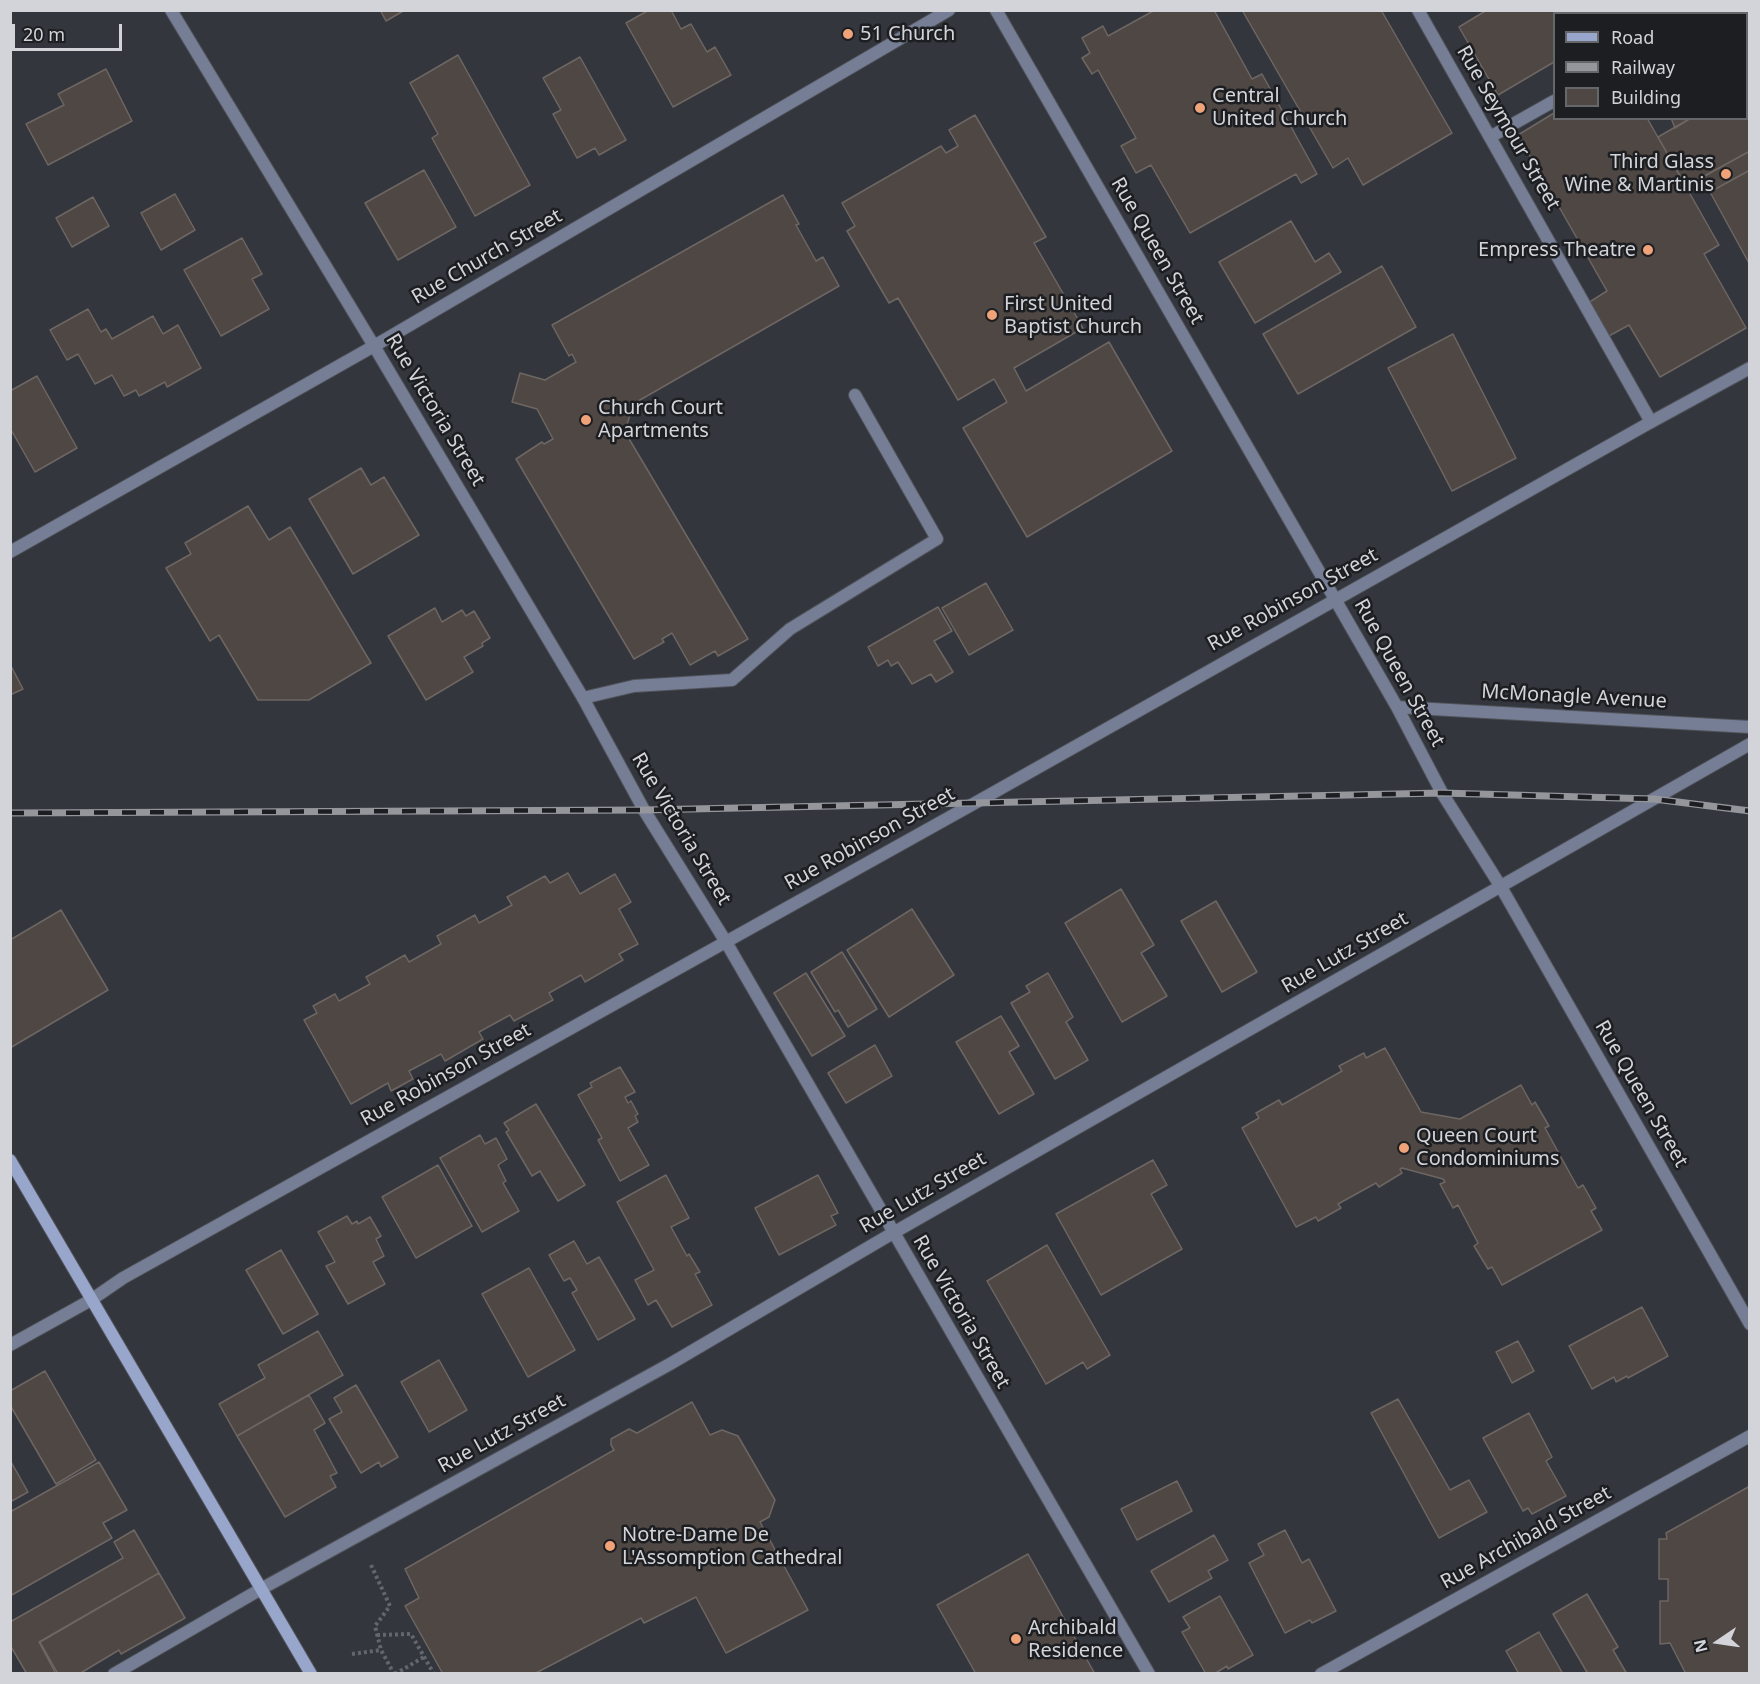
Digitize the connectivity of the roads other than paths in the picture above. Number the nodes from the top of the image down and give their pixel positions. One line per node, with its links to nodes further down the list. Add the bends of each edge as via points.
1 (171, 10): 7 (street, Rue Victoria Street)
2 (949, 10): 7 (street, Rue Church Street)
3 (996, 10): 12 (street, Rue Queen Street)
4 (1418, 10): 6 (street, Rue Seymour Street)
5 (1553, 102): 6 (street)
6 (1490, 137): 10 (street, Rue Seymour Street)
7 (374, 346): 11 (street, Rue Church Street); 13 (street, Rue Victoria Street)
8 (1749, 368): 10 (street, Rue Robinson Street)
9 (855, 395): 13 (street, via 937,539 790,629 732,680 634,686)
10 (1651, 422): 12 (street, Rue Robinson Street)
11 (10, 552)
12 (1335, 599): 14 (street, Rue Queen Street); 18 (street, Rue Robinson Street)
13 (583, 698): 18 (street, Rue Victoria Street, via 644,810)
14 (1397, 706): 15 (street, McMonagle Avenue); 17 (street, Rue Queen Street, via 1442,793)
15 (1749, 727)
16 (1749, 744): 17 (street, Rue Lutz Street)
17 (1501, 887): 20 (street, Rue Lutz Street); 22 (street, Rue Queen Street)
18 (726, 942): 20 (street, Rue Victoria Street); 21 (street, Rue Robinson Street, via 123,1278)
19 (10, 1160): 21 (main road)
20 (893, 1233): 25 (street, Rue Lutz Street, via 670,1364); 28 (street, Rue Victoria Street)
21 (91, 1300): 23 (street, Rue Robinson Street); 25 (main road)
22 (1749, 1324)
23 (10, 1345)
24 (1749, 1436): 29 (street, Rue Archibald Street)
25 (261, 1589): 26 (street, Rue Lutz Street); 27 (main road)
26 (114, 1674)
27 (311, 1674)
28 (1149, 1674)
29 (1321, 1674)

